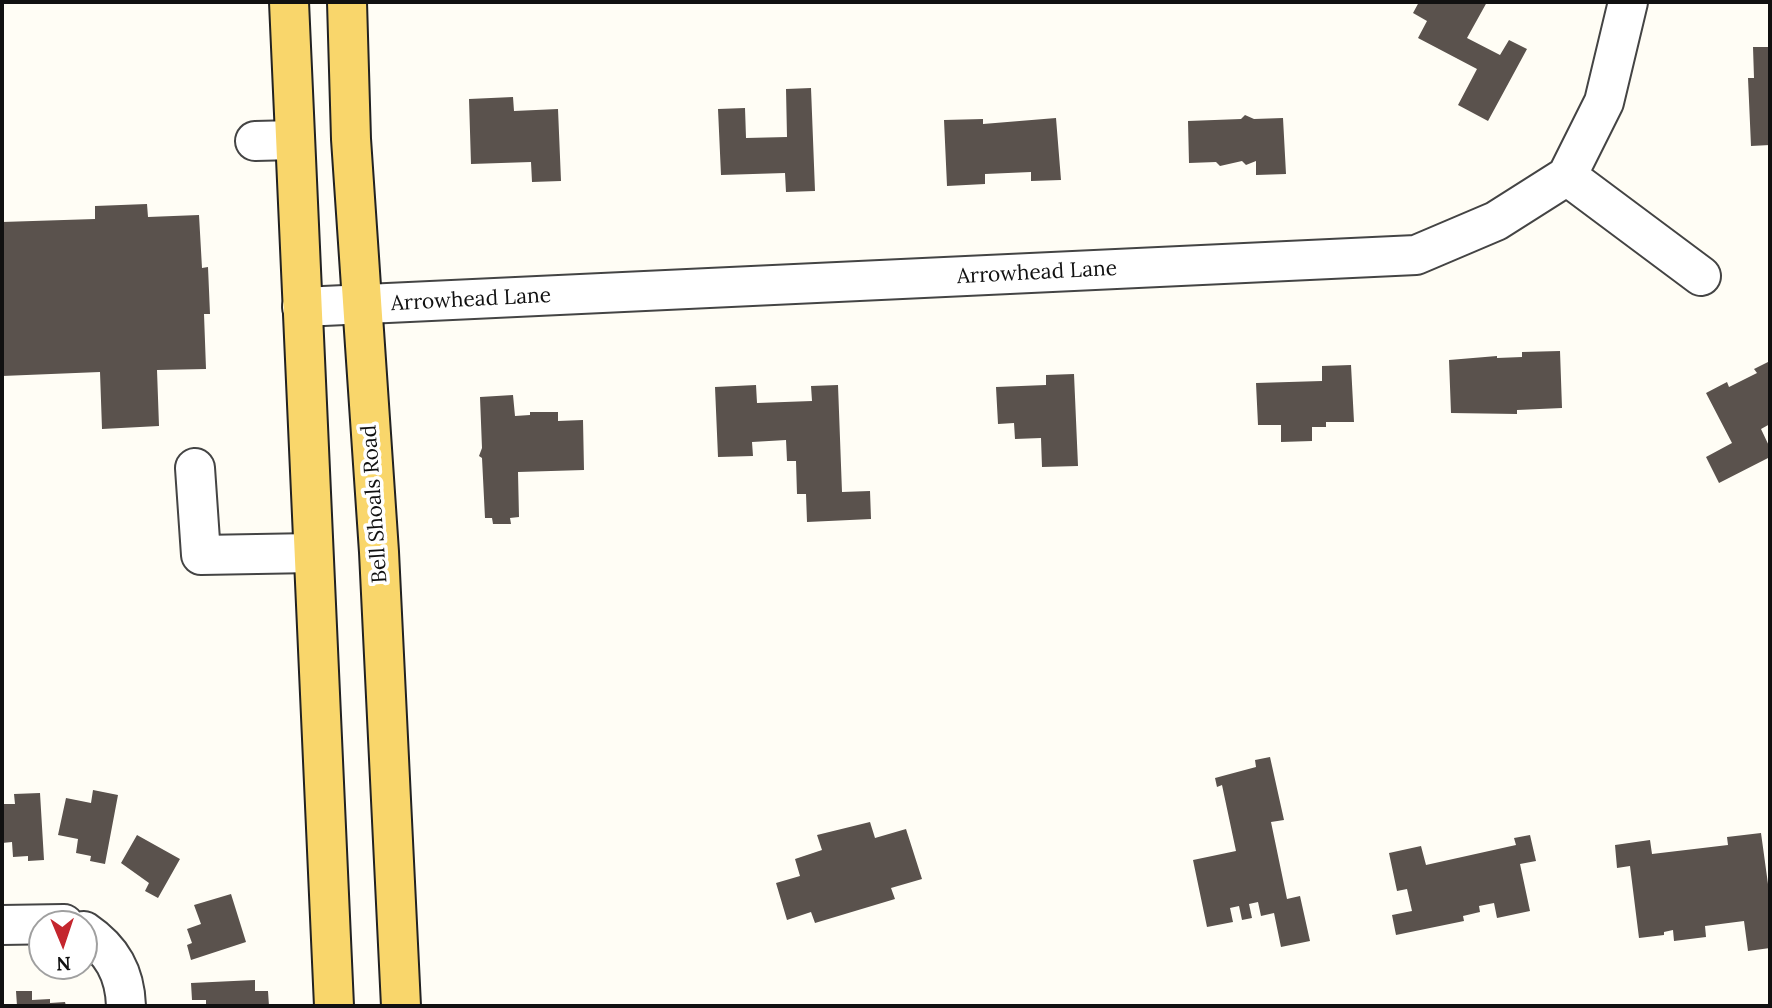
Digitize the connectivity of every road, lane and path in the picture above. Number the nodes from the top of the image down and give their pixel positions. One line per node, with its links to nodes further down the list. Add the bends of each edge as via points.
1 (289, 2): 4 (main road)
2 (346, 2): 8 (main road, Bell Shoals Road)
3 (1628, 2): 6 (street, via 1604,102)
4 (295, 140): 5 (street); 9 (main road)
5 (256, 141)
6 (1567, 176): 7 (street); 8 (street, Arrowhead Lane, via 1496,222 1416,256)
7 (1701, 276)
8 (360, 305): 9 (street, Arrowhead Lane); 17 (main road, Bell Shoals Road, via 379,552)
9 (302, 307): 11 (main road)
10 (195, 468): 11 (street, via 201,555)
11 (313, 553): 16 (main road)
12 (2, 925): 13 (street)
13 (28, 925)
14 (98, 941): 15 (street, via 117,963)
15 (126, 1006)
16 (334, 1006)
17 (401, 1006)

